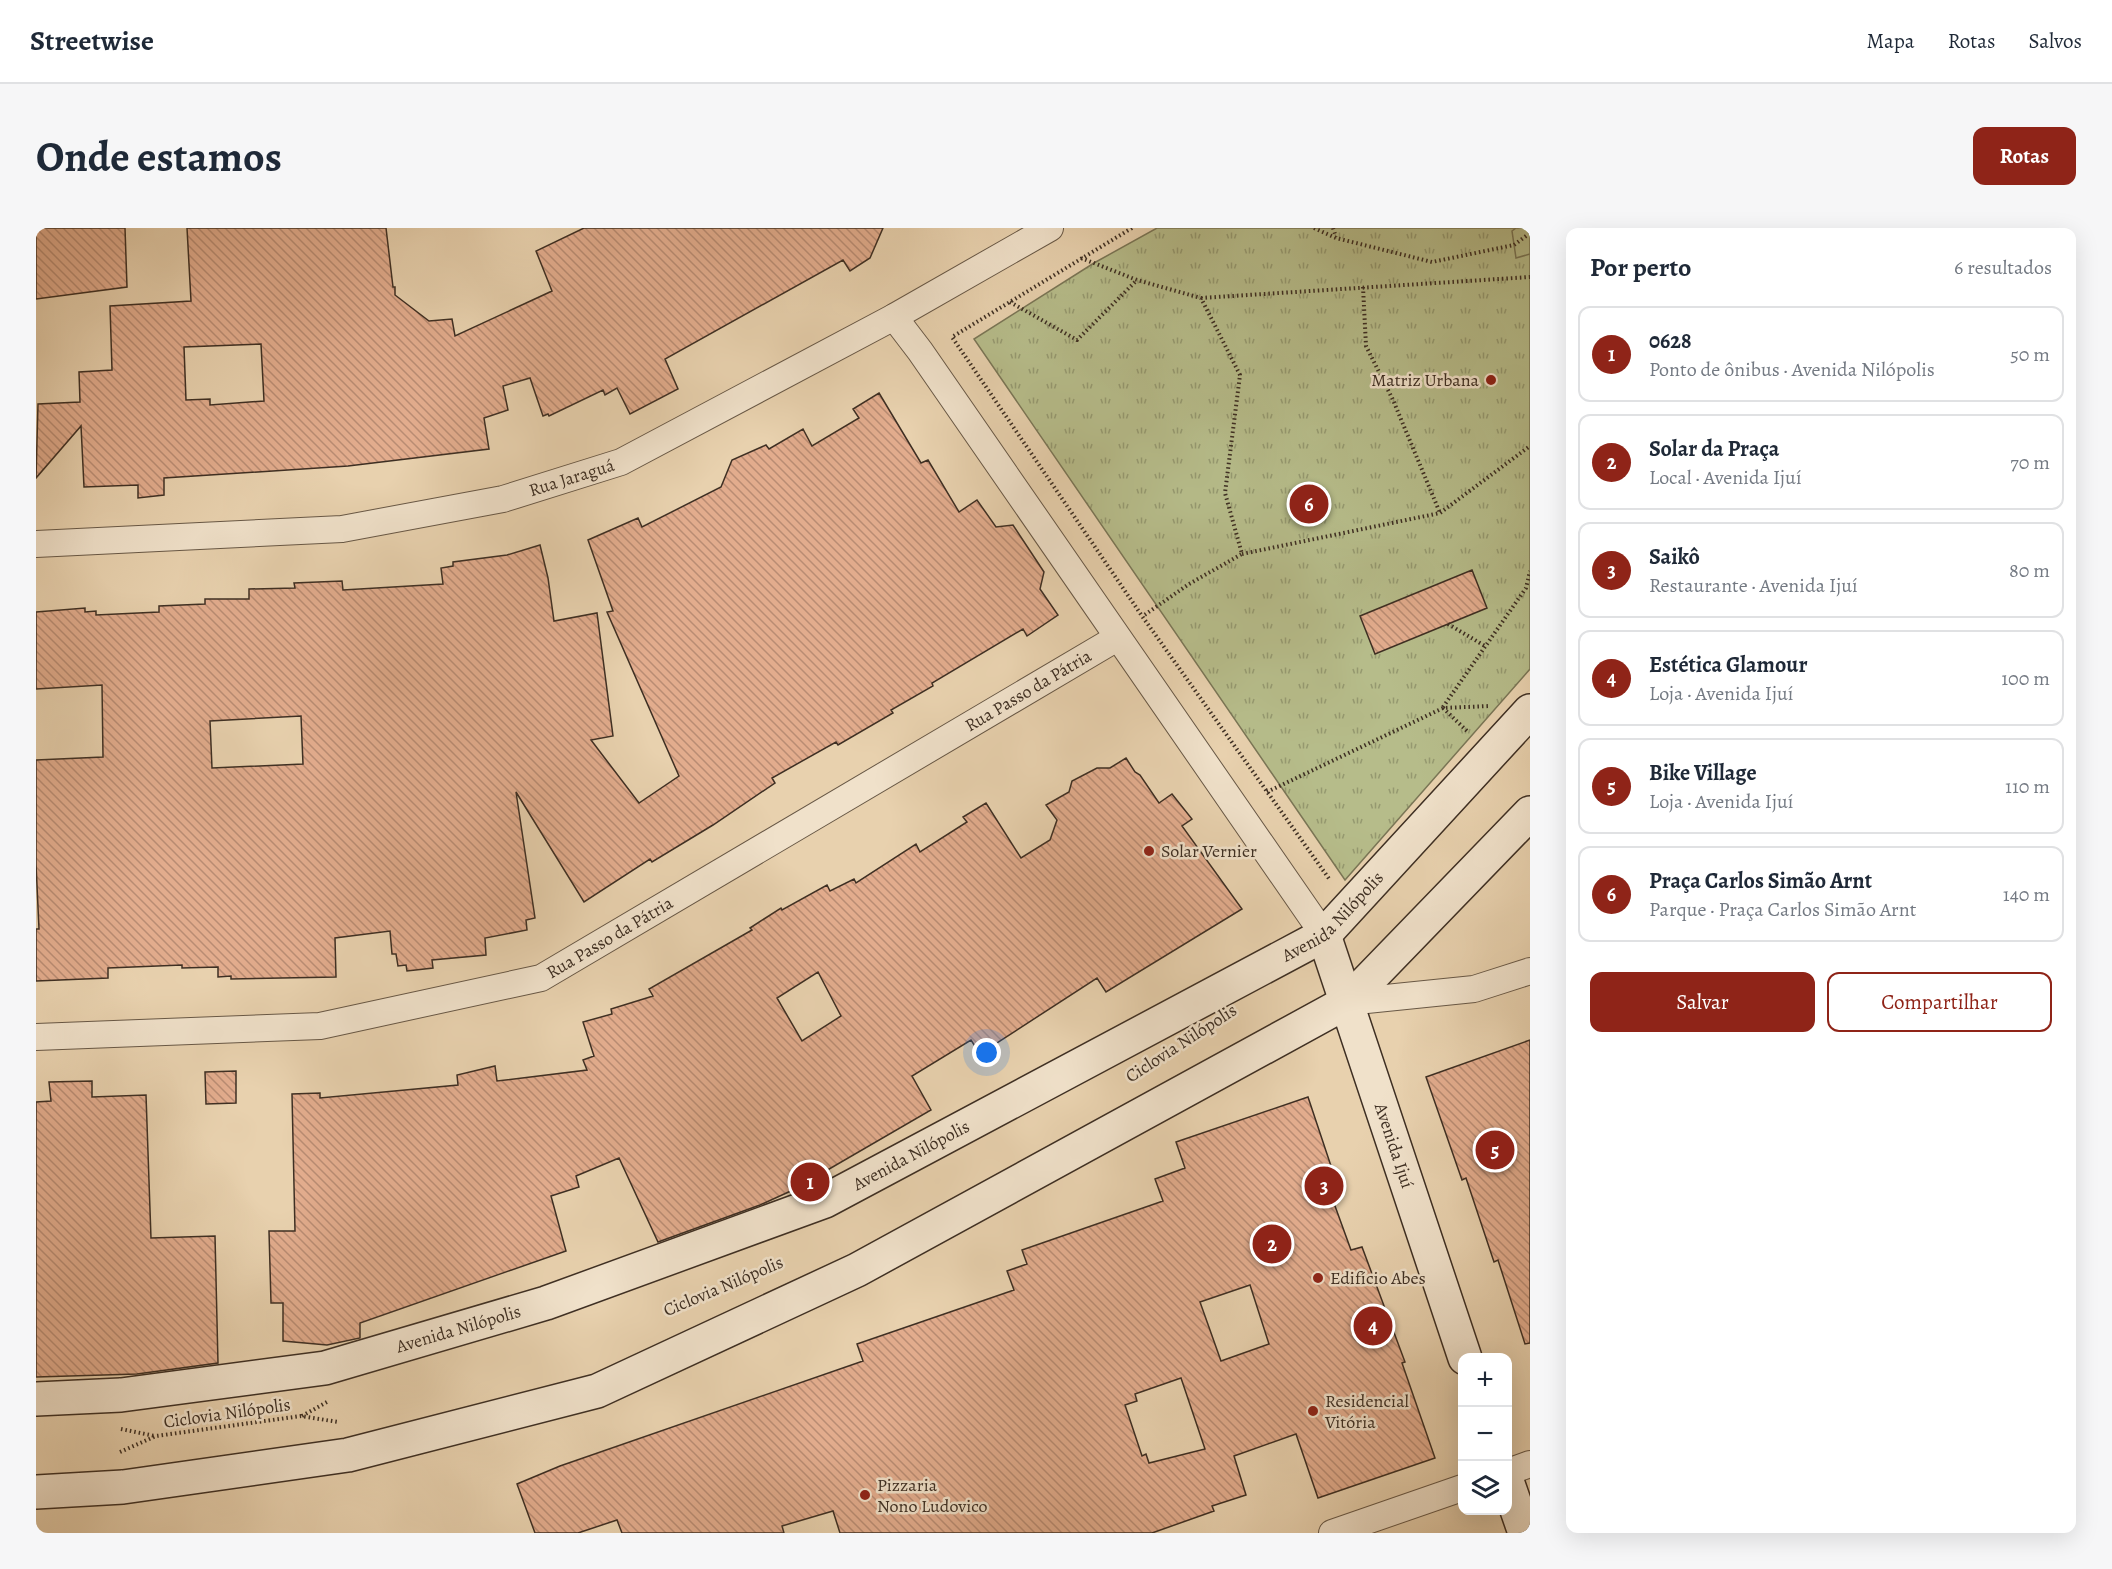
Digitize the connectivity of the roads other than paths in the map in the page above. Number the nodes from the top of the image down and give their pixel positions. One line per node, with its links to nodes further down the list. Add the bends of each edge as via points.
1 (1050, 228): 2 (street, Rua Jaraguá)
2 (894, 317): 3 (street, Rua Jaraguá, via 621,462 503,499 342,529); 4 (street)
3 (36, 544)
4 (1117, 638): 7 (street); 10 (street, Rua Passo da Pátria, via 541,978 320,1026)
5 (1530, 711): 7 (main road, Avenida Nilópolis)
6 (1530, 813): 9 (main road)
7 (1324, 935): 9 (main road, Avenida Ijuí); 12 (main road, Avenida Nilópolis, via 825,1201 546,1304 325,1368 121,1395)
8 (1530, 971): 9 (street, via 1474,988)
9 (1347, 1002): 11 (main road, Avenida Ijuí); 16 (main road, via 857,1270 597,1391 348,1455 123,1487)
10 (36, 1037)
11 (1463, 1353)
12 (36, 1399)
13 (1530, 1464): 14 (street)
14 (1512, 1471)
15 (1458, 1489): 18 (street)
16 (36, 1492)
17 (1512, 1496): 19 (main road)
18 (1332, 1533)
19 (1525, 1533)

